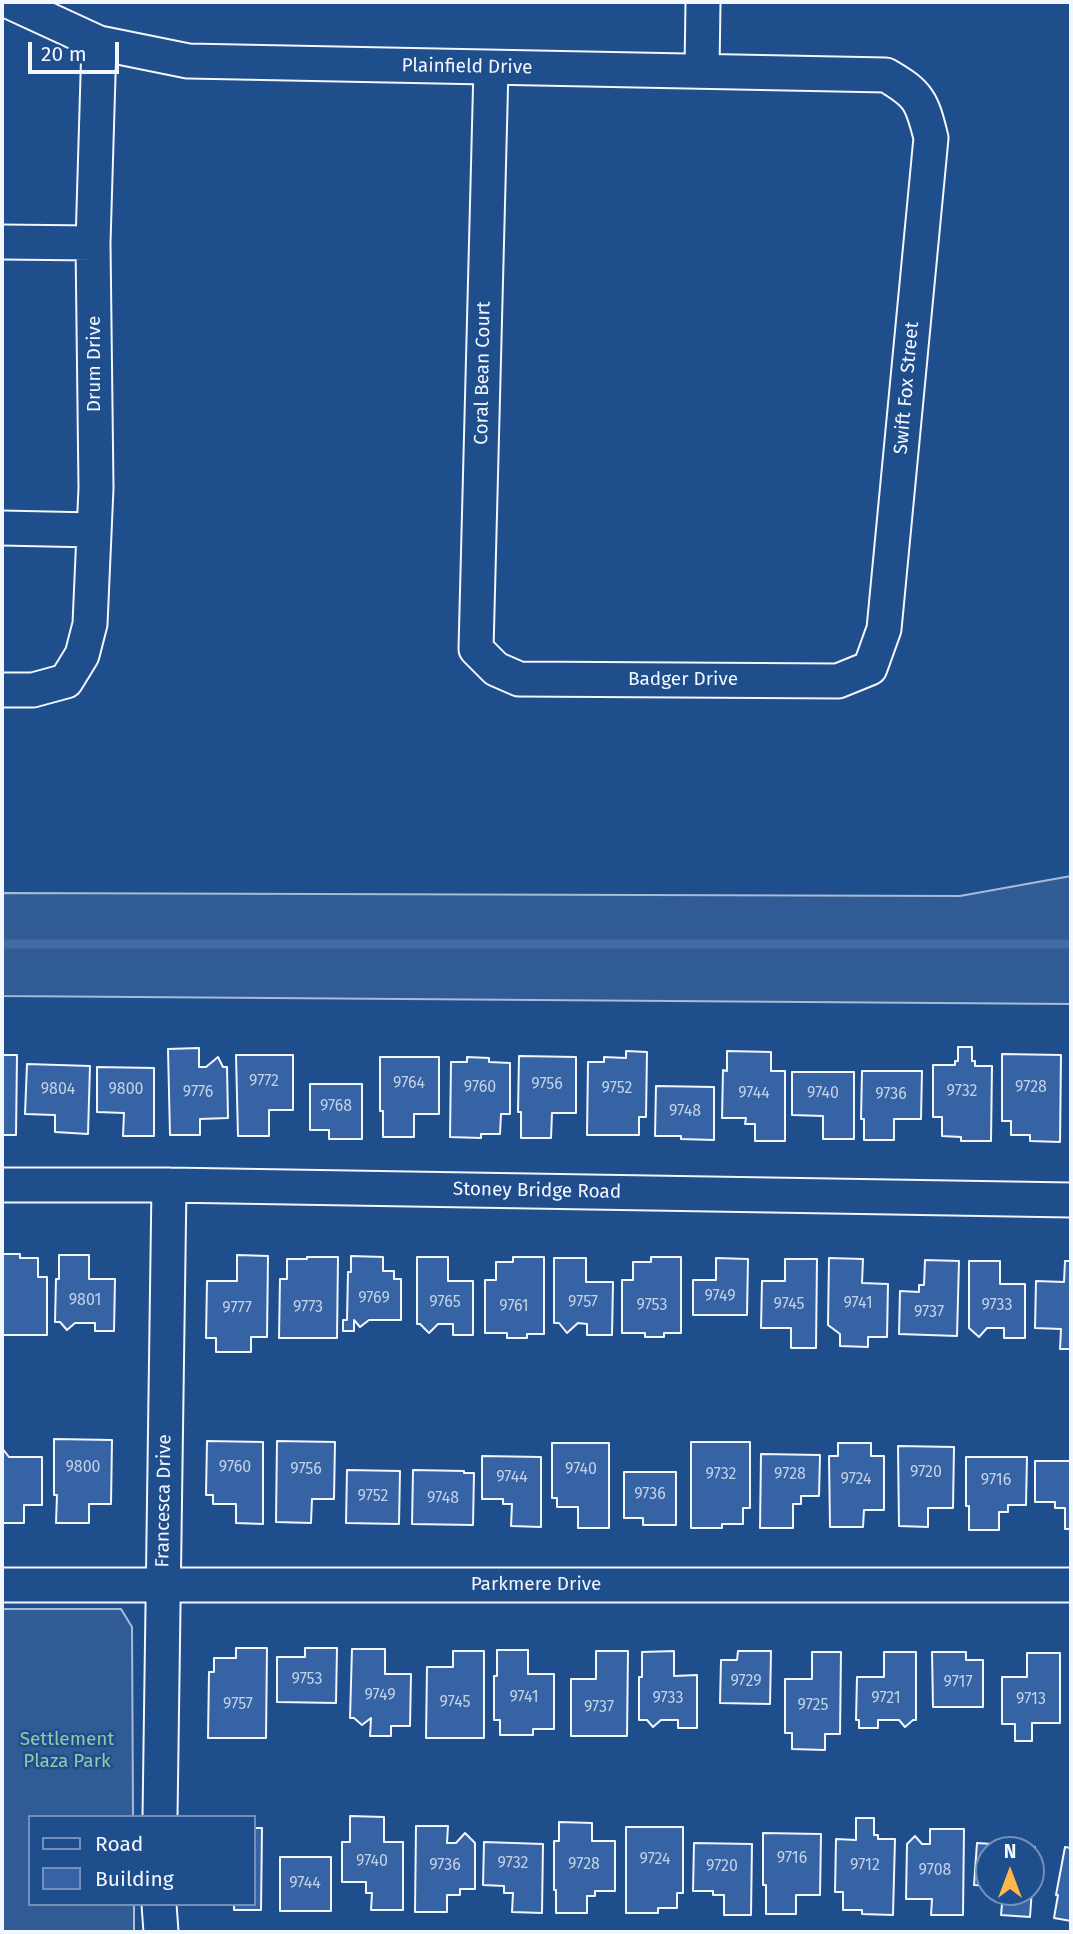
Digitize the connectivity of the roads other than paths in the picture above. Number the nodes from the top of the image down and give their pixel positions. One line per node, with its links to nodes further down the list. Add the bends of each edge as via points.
1 (10, 2): 3 (street, Plainfield Drive)
2 (703, 2): 5 (street)
3 (99, 43): 4 (street, Plainfield Drive, via 188,61); 8 (street, Drum Drive)
4 (491, 68): 5 (street, Plainfield Drive); 12 (street, Coral Bean Court, via 476,649)
5 (702, 71): 6 (street, Plainfield Drive, via 886,75 908,88)
6 (923, 106): 11 (street, Swift Fox Street, via 931,138 884,629)
7 (2, 242): 8 (street)
8 (93, 243): 10 (street, Drum Drive)
9 (2, 528): 10 (street)
10 (94, 530): 13 (street, Drum Drive, via 90,624 82,655 66,681 33,690)
11 (870, 668): 12 (street, Badger Drive, via 838,681 519,679)
12 (496, 669)
13 (2, 690)
14 (2, 1185): 15 (street, Stoney Bridge Road)
15 (169, 1185): 16 (street, Stoney Bridge Road); 17 (street, Francesca Drive)
16 (1071, 1200)
17 (162, 1584): 18 (street, Parkmere Drive); 19 (street, Parkmere Drive); 20 (street, Francesca Drive)
18 (2, 1585)
19 (1071, 1585)
20 (160, 1815)
21 (159, 1906): 22 (street)
22 (161, 1932)

